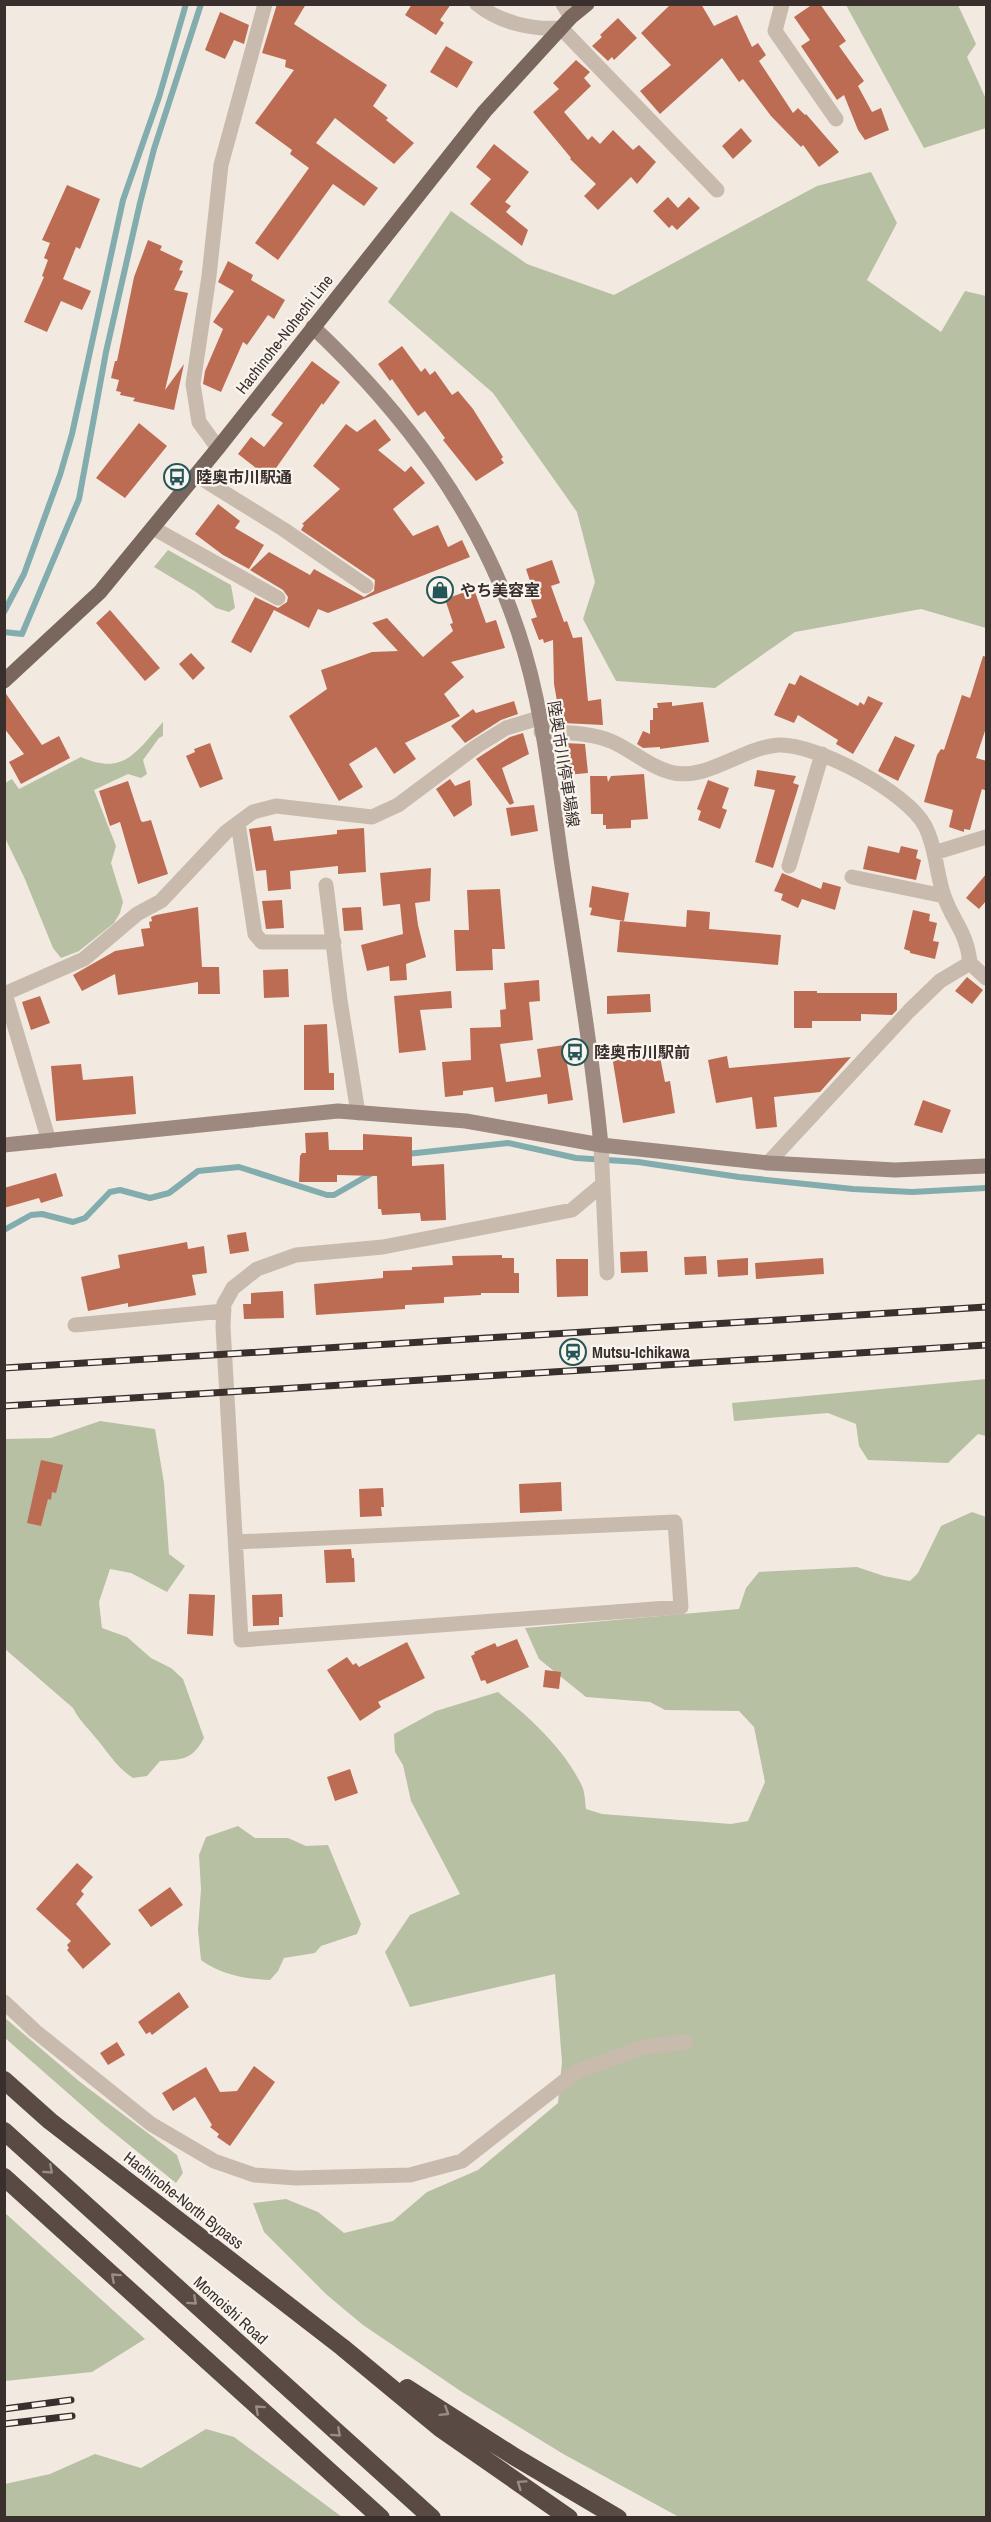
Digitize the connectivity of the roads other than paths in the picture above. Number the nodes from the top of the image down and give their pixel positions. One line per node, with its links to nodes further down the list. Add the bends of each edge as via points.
1 (265, 4): 9 (street, via 220,165 193,384 199,422)
2 (477, 4): 5 (street, via 504,20 543,29)
3 (587, 4): 5 (main road, Hachinohe-Nohechi Line)
4 (782, 4): 6 (street, via 775,31)
5 (565, 17): 7 (street); 8 (main road, Hachinohe-Nohechi Line)
6 (836, 119)
7 (717, 190)
8 (313, 327): 9 (main road, Hachinohe-Nohechi Line); 15 (street, 陸奥市川停車場線, via 394,411 441,473 493,565 519,632)
9 (218, 448): 10 (main road, Hachinohe-Nohechi Line)
10 (196, 475): 11 (main road, Hachinohe-Nohechi Line); 12 (street)
11 (153, 528): 13 (street); 14 (main road, Hachinohe-Nohechi Line, via 100,592)
12 (366, 586)
13 (278, 598)
14 (4, 681)
15 (540, 725): 16 (street, via 612,742 674,773 696,773 763,747 780,745); 17 (street, via 506,728 398,805 372,817 276,806 253,812); 31 (street, 陸奥市川停車場線)
16 (822, 754): 19 (street, via 850,767 916,813); 20 (street)
17 (238, 823): 24 (street, via 255,934 261,942); 27 (street, via 161,901 137,914 84,959)
18 (987, 837): 19 (street)
19 (934, 853): 23 (street)
20 (789, 866)
21 (852, 877): 23 (street)
22 (326, 885): 24 (street)
23 (944, 896): 25 (street, via 968,943)
24 (334, 942): 28 (street)
25 (970, 963): 26 (street); 32 (street, via 940,981 909,1011)
26 (987, 978)
27 (5, 994): 29 (street)
28 (358, 1113): 29 (street, via 338,1111); 31 (street, via 466,1120)
29 (49, 1141): 30 (street)
30 (4, 1145)
31 (601, 1145): 32 (street); 34 (street, 陸奥市川停車場線)
32 (768, 1163): 33 (street, via 895,1170)
33 (987, 1166)
34 (603, 1184): 35 (street, 陸奥市川停車場線); 36 (street, via 572,1210 383,1246 296,1255 257,1269 233,1288)
35 (607, 1273)
36 (224, 1311): 37 (street); 38 (street)
37 (75, 1325)
38 (236, 1542): 38 (street, via 241,1640 681,1606 675,1522)
39 (4, 2002): 40 (street, via 152,2124 214,2161 254,2175 296,2178 410,2175 462,2161 576,2072 643,2047)
40 (686, 2042)
41 (4, 2080): 44 (highway, Hachinohe-North Bypass)
42 (4, 2131): 46 (highway, Momoishi Road, one-way to 46)
43 (4, 2177): 45 (highway, one-way to 43)
44 (342, 2348): 47 (highway, Hachinohe-North Bypass, one-way to 44, via 440,2428); 48 (highway, Hachinohe-North Bypass, one-way to 48)
45 (381, 2517)
46 (432, 2517)
47 (569, 2517)
48 (618, 2517)

